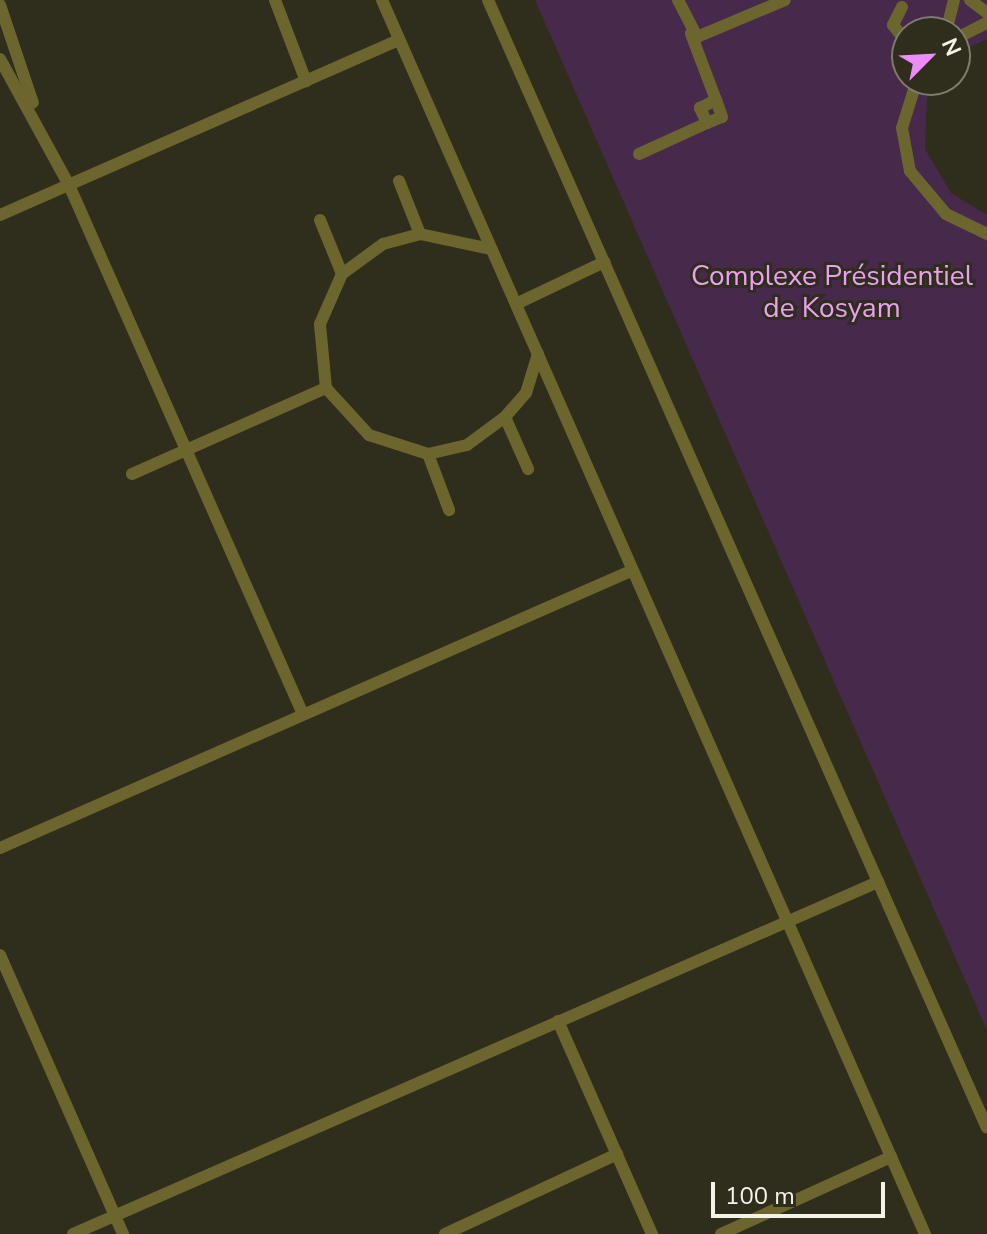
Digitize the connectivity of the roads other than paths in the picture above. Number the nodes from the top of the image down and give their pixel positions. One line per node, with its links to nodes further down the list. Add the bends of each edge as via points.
1 (275, 0): 14 (lane)
2 (382, 0): 12 (lane)
3 (488, 0): 25 (lane)
4 (678, 0): 11 (lane)
5 (785, 0): 11 (lane, via 705,36)
6 (970, 0): 9 (lane)
7 (0, 5): 16 (lane)
8 (902, 7): 10 (lane)
9 (987, 13)
10 (898, 16)
11 (691, 34): 17 (lane, via 716,100 700,108 707,123)
12 (399, 40): 14 (lane); 24 (lane)
13 (0, 59): 16 (lane)
14 (306, 81): 19 (lane)
15 (912, 96): 23 (lane, via 902,128 910,171 946,214)
16 (40, 125): 19 (lane)
17 (639, 154)
18 (399, 181): 22 (lane)
19 (69, 185): 20 (lane); 31 (lane)
20 (0, 215)
21 (320, 220): 26 (lane)
22 (420, 234): 24 (lane); 26 (lane, via 383,244)
23 (987, 234)
24 (491, 249): 27 (lane)
25 (604, 262): 27 (lane); 39 (lane)
26 (342, 274): 29 (lane, via 320,324)
27 (516, 304): 28 (lane)
28 (538, 354): 30 (lane, via 526,393); 36 (lane)
29 (326, 388): 31 (lane); 32 (lane, via 369,435)
30 (505, 417): 32 (lane, via 467,445); 33 (lane)
31 (186, 450): 34 (lane); 37 (lane)
32 (428, 454): 35 (lane)
33 (528, 469)
34 (132, 474)
35 (449, 510)
36 (633, 570): 37 (lane); 40 (lane)
37 (302, 712): 38 (lane)
38 (0, 848)
39 (878, 882): 40 (lane); 43 (lane)
40 (787, 921): 42 (lane); 45 (lane)
41 (0, 955): 46 (lane)
42 (558, 1021): 44 (lane); 46 (lane)
43 (987, 1128)
44 (617, 1154): 49 (lane); 50 (lane)
45 (891, 1157): 51 (lane); 52 (lane)
46 (115, 1216): 47 (lane); 48 (lane)
47 (73, 1234)
48 (123, 1234)
49 (445, 1234)
50 (652, 1234)
51 (721, 1234)
52 (925, 1234)

